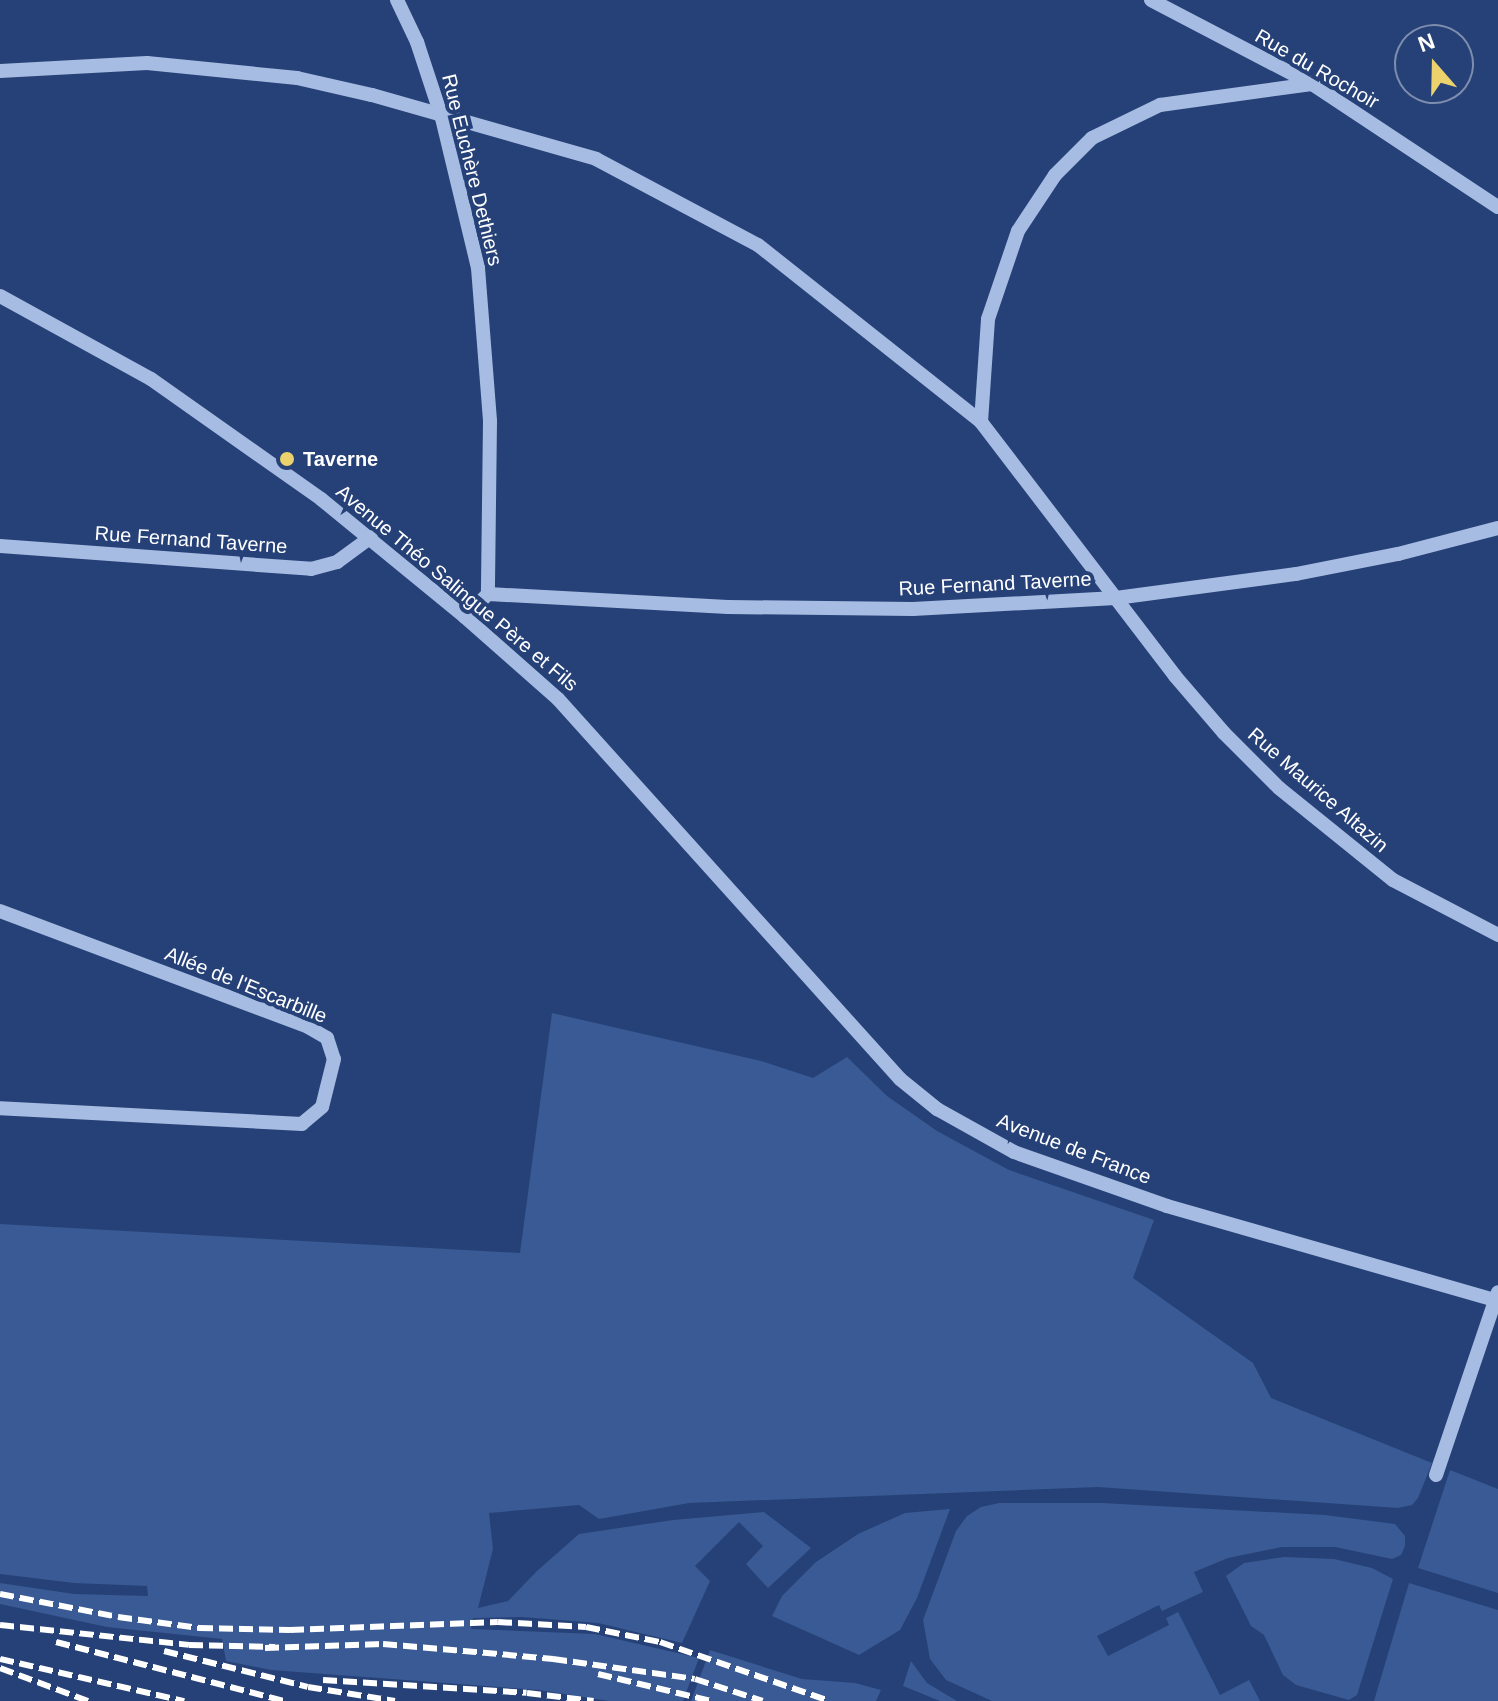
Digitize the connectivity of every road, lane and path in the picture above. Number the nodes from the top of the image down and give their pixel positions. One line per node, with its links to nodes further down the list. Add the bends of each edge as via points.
1 (397, 0): 5 (street, Rue Euchère Dethiers)
2 (1151, 0): 4 (street, Rue du Rochoir)
3 (0, 71): 5 (street, Rue Maurice Altazin, via 147,63 297,78)
4 (1312, 84): 6 (street, Rue du Rochoir); 8 (street, via 1160,105 1092,138 1055,175 1018,231 988,319)
5 (442, 118): 8 (street, Rue Maurice Altazin, via 596,159 758,245); 12 (street, Rue Euchère Dethiers, via 478,268 486,343)
6 (1498, 207)
7 (0, 296): 10 (street, Avenue Théo Salingue Père et Fils, via 151,379)
8 (981, 422): 13 (street, Rue Maurice Altazin)
9 (1498, 528): 13 (street, Rue Fernand Taverne, via 1296,574)
10 (371, 537): 11 (street, Rue Fernand Taverne, via 337,562 311,569); 14 (street, Avenue Théo Salingue Père et Fils)
11 (0, 546)
12 (488, 594): 13 (street, Rue Fernand Taverne, via 728,607 913,609); 14 (street)
13 (1116, 598): 17 (street, Rue Maurice Altazin, via 1224,733 1279,788 1393,880)
14 (465, 617): 15 (street, Avenue Théo Salingue Père et Fils, via 558,699)
15 (662, 811): 19 (street, Avenue de France, via 900,1079 972,1130 1014,1152 1167,1206)
16 (0, 911): 18 (street, Allée de l'Escarbille, via 308,1027 327,1038 334,1059 322,1107 302,1124)
17 (1498, 935)
18 (0, 1108)
19 (1497, 1298): 20 (street)
20 (1436, 1475)

